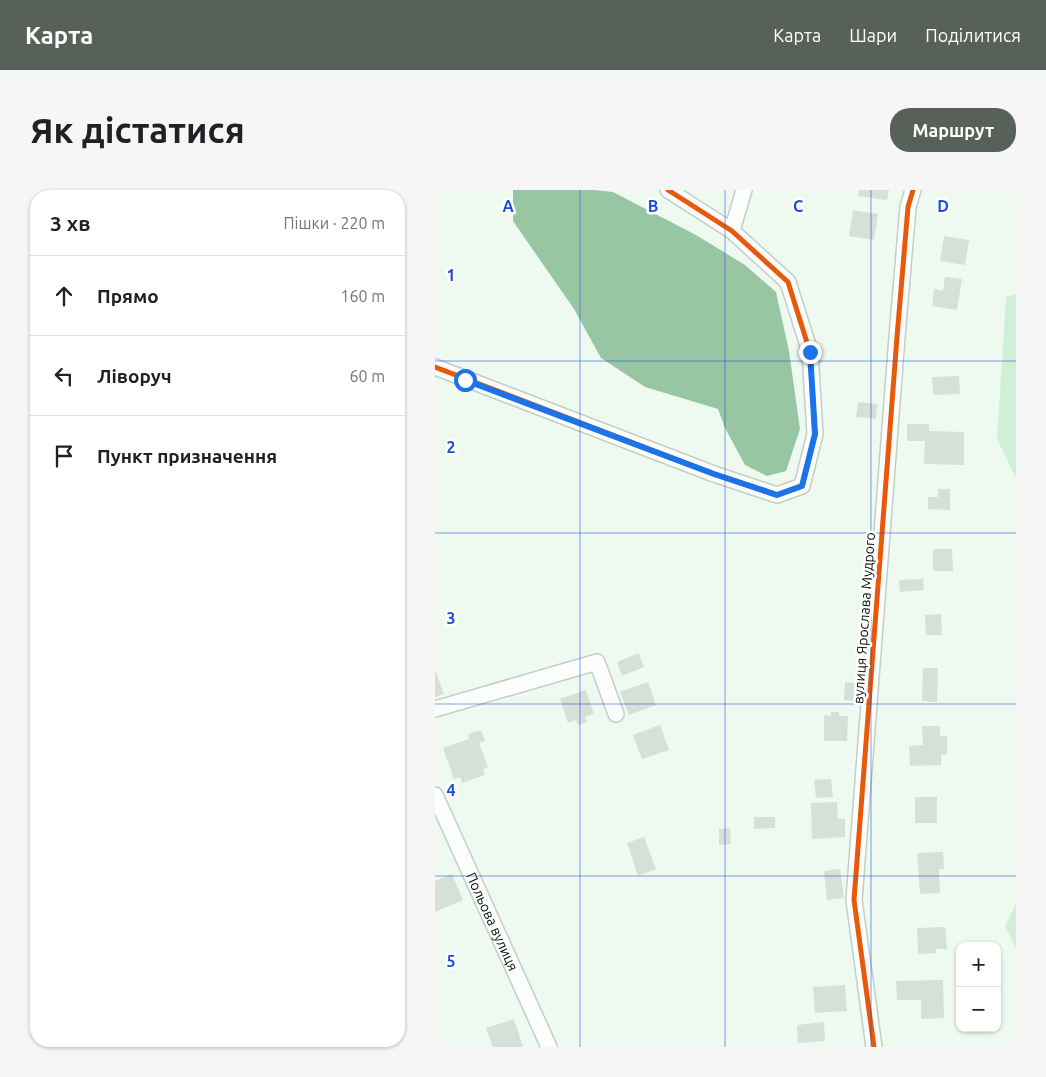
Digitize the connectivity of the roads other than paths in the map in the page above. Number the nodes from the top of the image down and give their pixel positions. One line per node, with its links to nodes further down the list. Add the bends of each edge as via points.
1 (668, 190): 4 (street)
2 (744, 190): 4 (street)
3 (913, 190): 10 (street, вулиця Ярослава Мудрого, via 908,207 897,337 853,900)
4 (732, 231): 5 (street, via 788,282 810,352 815,434 802,486 777,495)
5 (435, 367)
6 (435, 709): 7 (street, via 597,662)
7 (616, 714)
8 (435, 795): 9 (street, Польова вулиця)
9 (549, 1047)
10 (874, 1047)

